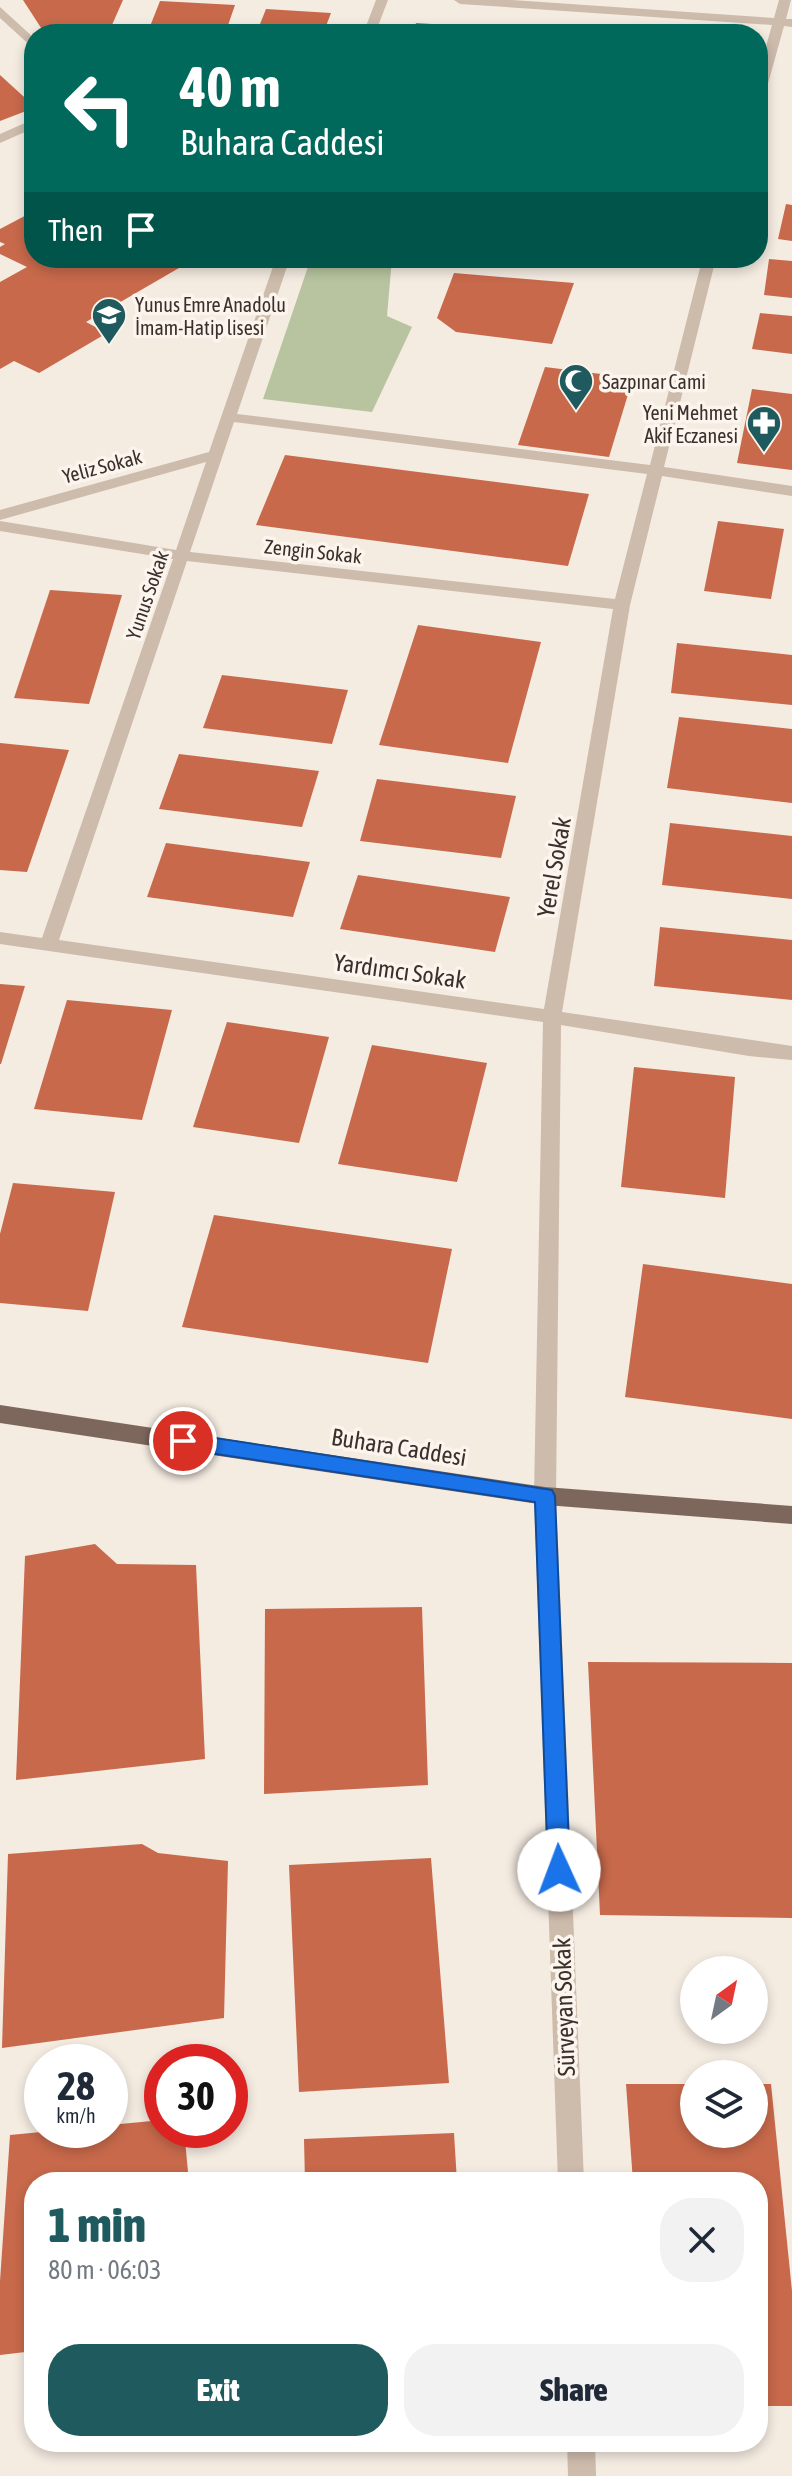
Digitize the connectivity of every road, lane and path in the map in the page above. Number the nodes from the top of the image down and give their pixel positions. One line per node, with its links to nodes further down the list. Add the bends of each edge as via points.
1 (382, 0): 6 (street)
2 (460, 0): 5 (street)
3 (785, 0): 5 (street)
4 (0, 11): 7 (street)
5 (787, 22): 8 (street)
6 (373, 24)
7 (24, 35)
8 (768, 72)
9 (24, 128): 10 (street)
10 (0, 139)
11 (280, 268): 13 (street, Yunus Sokak)
12 (706, 268): 15 (street, Yerel Sokak)
13 (229, 417): 14 (street, Yunus Sokak); 15 (street)
14 (215, 455): 17 (street, Yeliz Sokak); 19 (street, Yunus Sokak)
15 (654, 470): 16 (street); 20 (street, Yerel Sokak)
16 (792, 491)
17 (0, 515)
18 (0, 526): 19 (street, Zengin Sokak)
19 (182, 556): 20 (street, Zengin Sokak); 22 (street, Yunus Sokak)
20 (622, 605): 23 (street, Yerel Sokak)
21 (0, 938): 22 (street, Yardımcı Sokak)
22 (49, 944): 23 (street, Yardımcı Sokak)
23 (552, 1017): 24 (street, Yardımcı Sokak); 26 (street, Yerel Sokak)
24 (792, 1053)
25 (1, 1418): 26 (main road, Buhara Caddesi)
26 (545, 1496): 27 (main road, Buhara Caddesi); 28 (street, Sürveyan Sokak)
27 (792, 1515)
28 (571, 2172)
29 (581, 2452): 30 (street)
30 (582, 2476)

